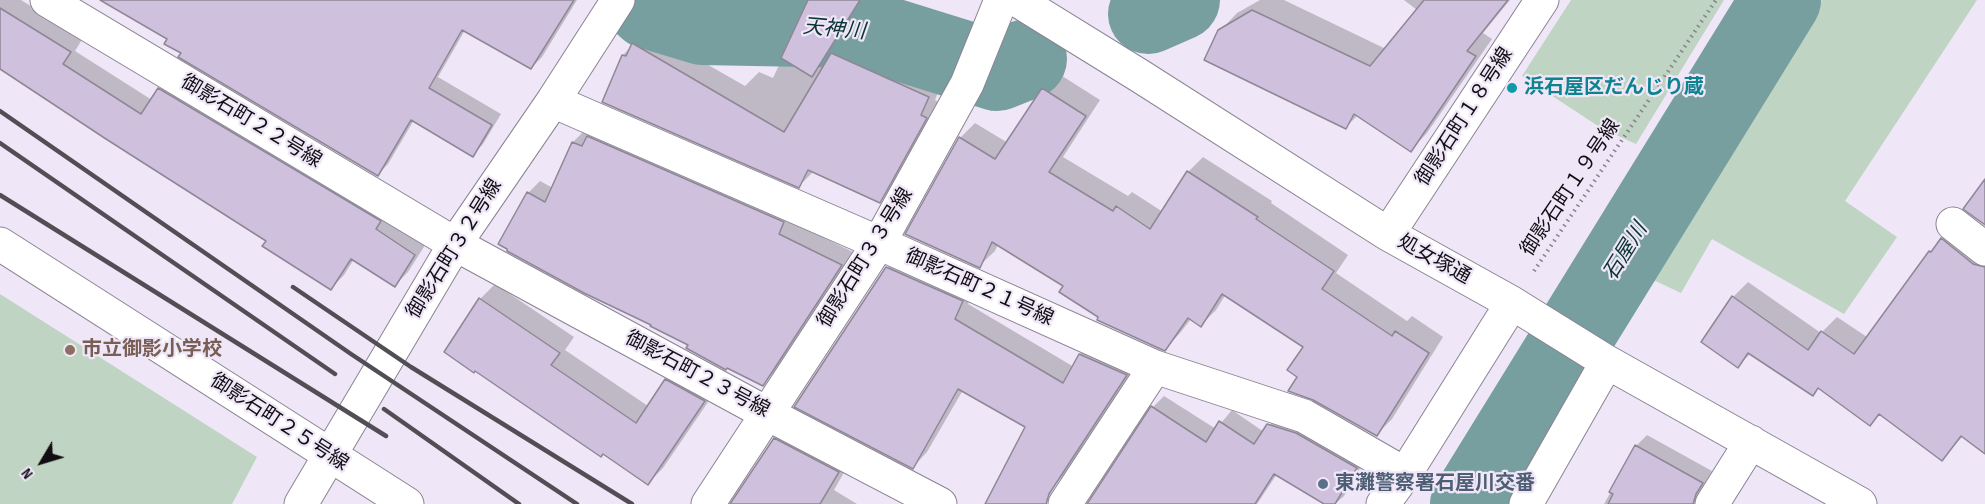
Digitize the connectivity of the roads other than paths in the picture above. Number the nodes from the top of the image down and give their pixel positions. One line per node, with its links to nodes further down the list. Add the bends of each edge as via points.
1 (47, 0): 11 (street, 御影石町２２号線)
2 (1001, 0): 9 (street, 御影石町３３号線, via 967,84)
3 (1017, 0): 8 (street, 処女塚通)
4 (1542, 0): 8 (street, 御影石町１８号線)
5 (611, 2): 6 (street, 御影石町３２号線)
6 (553, 101): 9 (street, 御影石町２１号線); 11 (street, 御影石町３２号線)
7 (1953, 224): 12 (street)
8 (1388, 234): 13 (street, 処女塚通)
9 (879, 243): 15 (street, 御影石町２１号線); 16 (street, 御影石町３３号線)
10 (0, 244): 18 (street, 御影石町２５号線)
11 (455, 244): 16 (street, 御影石町２３号線); 18 (street, 御影石町３２号線)
12 (1985, 249)
13 (1512, 303): 14 (street, 処女塚通); 19 (street)
14 (1601, 358): 17 (street, 処女塚通); 26 (street)
15 (1155, 367): 19 (street, 御影石町２１号線, via 1304,416); 24 (street)
16 (766, 413): 22 (street, 御影石町３３号線); 23 (street, 御影石町２３号線)
17 (1751, 442): 27 (street); 28 (street, 処女塚通)
18 (330, 455): 20 (street, 御影石町３２号線); 21 (street, 御影石町２５号線)
19 (1405, 474): 25 (street)
20 (301, 504)
21 (407, 504)
22 (708, 504)
23 (940, 504)
24 (1065, 504)
25 (1383, 504)
26 (1527, 504)
27 (1712, 504)
28 (1860, 504)

